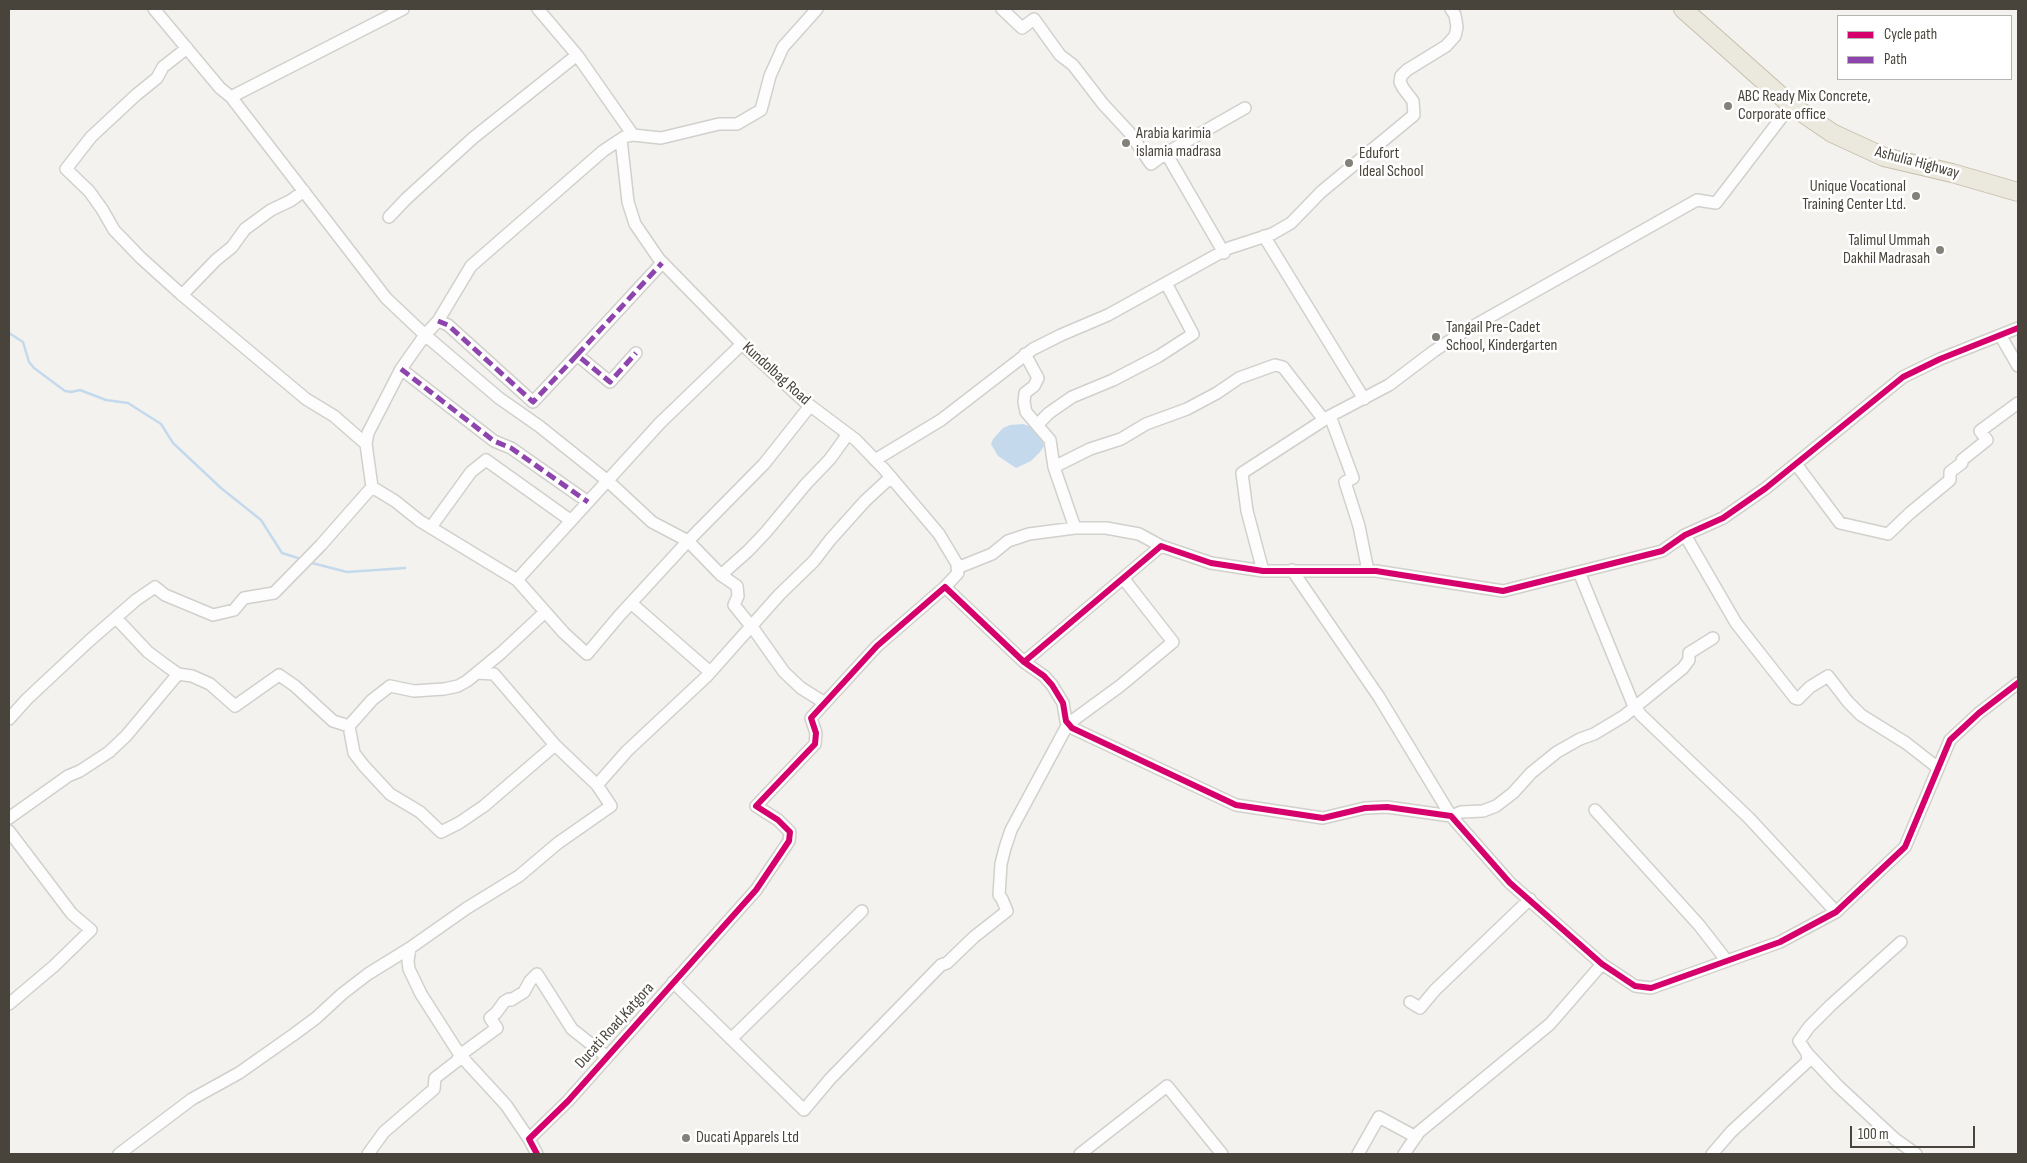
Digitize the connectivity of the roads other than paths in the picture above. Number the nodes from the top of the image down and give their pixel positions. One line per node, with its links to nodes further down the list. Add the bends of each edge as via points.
1 (154, 9): 8 (street)
2 (403, 9): 10 (street)
3 (538, 9): 9 (street)
4 (817, 9): 13 (street, via 783,47 770,76 761,110 737,124 719,124 661,138)
5 (1002, 9): 15 (street, via 1022,28 1034,19 1060,55 1073,65 1129,132 1151,164)
6 (1450, 9): 19 (street, via 1455,15 1455,36 1446,46 1400,76 1403,88 1414,101 1414,115 1410,120 1322,192 1291,223)
7 (1683, 9): 11 (highway, Ashulia Highway)
8 (187, 48): 10 (street); 23 (street, via 91,137 66,169 89,191 114,230)
9 (577, 55): 13 (street); 18 (street, via 473,138)
10 (231, 97): 16 (street)
11 (1791, 105): 17 (highway, Ashulia Highway, via 1832,133 1884,157); 34 (street, via 1716,203 1697,200 1463,332)
12 (1245, 108): 15 (street)
13 (633, 135): 14 (street)
14 (621, 139): 21 (street, Kundolbag Road, via 628,202 635,224); 24 (street, via 603,151 472,266)
15 (1166, 153): 20 (street)
16 (304, 191): 23 (street, via 245,229 232,247); 26 (street, via 386,298)
17 (2018, 192)
18 (389, 217)
19 (1264, 236): 20 (street); 34 (street)
20 (1224, 252): 22 (street)
21 (662, 263): 28 (street, Kundolbag Road); 31 (street)
22 (1166, 283): 30 (street); 38 (street, via 1193,334 1160,356 1072,397)
23 (182, 295): 40 (street, via 306,399 334,416)
24 (438, 321): 26 (street); 31 (street, via 448,325 533,402)
25 (2018, 328): 27 (street)
26 (425, 335): 33 (street); 45 (street, via 499,398)
27 (2000, 335): 32 (street); 42 (street, via 1903,378)
28 (742, 344): 36 (street, Kundolbag Road); 45 (street, via 660,423)
29 (636, 353): 31 (street, via 610,382)
30 (1026, 354): 38 (street, via 1038,378 1025,393 1024,402 1026,412); 41 (street, via 941,420)
31 (577, 355)
32 (2018, 366)
33 (401, 368): 40 (street, via 368,433); 47 (street, via 494,441 512,448)
34 (1364, 399): 37 (street)
35 (2018, 403): 42 (street, via 1980,431 1986,440 1950,472 1950,480 1888,534 1840,524)
36 (810, 406): 39 (street, Kundolbag Road); 52 (street, via 764,464)
37 (1327, 418): 43 (street, via 1283,366 1276,365 1239,378 1187,409 1146,424); 56 (street, via 1242,473); 57 (street, via 1353,478 1345,482)
38 (1037, 425): 43 (street, via 1050,440)
39 (848, 434): 41 (street, Kundolbag Road); 59 (street, via 766,532)
40 (366, 444): 46 (street)
41 (875, 460): 44 (street, Kundolbag Road)
42 (1796, 464): 51 (street, via 1723,518)
43 (1054, 467): 50 (street)
44 (891, 477): 54 (street, Kundolbag Road, via 939,534); 66 (street, via 865,501 814,561)
45 (609, 482): 47 (street); 52 (street, via 652,522)
46 (372, 487): 49 (street); 65 (street, via 274,593 244,598 234,610 214,615 165,595 155,587)
47 (588, 502): 48 (street)
48 (570, 520): 49 (street, via 486,460 471,472); 61 (street)
49 (431, 527): 61 (street)
50 (1075, 528): 53 (street, via 1106,528 1139,534); 54 (street, via 1008,540 992,554)
51 (1685, 535): 58 (street, via 1662,551); 79 (street, via 1736,623 1795,698 1828,676 1860,714)
52 (688, 541): 59 (street); 63 (street)
53 (1160, 546): 56 (street, via 1210,563); 60 (street)
54 (958, 568): 62 (street, via 958,573)
55 (1292, 570): 56 (street); 57 (street); 82 (street, via 1379,697)
56 (1263, 571)
57 (1368, 571): 58 (street, via 1503,591)
58 (1579, 572): 74 (street)
59 (720, 575): 66 (street, via 737,586 734,606)
60 (1123, 578): 68 (street); 76 (street, via 1173,642)
61 (517, 580): 64 (street)
62 (945, 587): 68 (street); 73 (street, via 877,646)
63 (631, 603): 64 (street, via 587,654); 69 (street)
64 (545, 612): 70 (street)
65 (116, 618): 71 (street, via 148,652); 75 (street)
66 (751, 626): 69 (street); 73 (street, via 784,672)
67 (1714, 638): 74 (street, via 1689,653 1689,660 1683,668)
68 (1024, 662): 76 (street, via 1052,686 1063,703)
69 (710, 672): 80 (street, via 627,751)
70 (478, 673): 77 (street, via 458,686 444,689 414,691 390,686 372,700); 78 (street, via 494,674)
71 (178, 674): 77 (street, via 210,684 235,706 279,675 333,721); 83 (street, via 109,752 68,776)
72 (2018, 682): 79 (street, via 1950,740)
73 (824, 703): 92 (street, Ducati Road,Katgora, via 811,718 816,733 815,744 756,806 778,820 790,832 790,840 756,890)
74 (1635, 707): 82 (street, via 1594,734 1556,752 1496,806 1483,812 1461,812); 87 (street, via 1749,818)
75 (9, 719)
76 (1068, 724): 82 (street, via 1236,805 1323,818 1365,808 1387,807); 95 (street, via 1011,830 1005,848 999,895 1007,911 941,966 830,1079 804,1110)
77 (350, 726): 78 (street, via 354,753 364,766 390,794 420,812 441,832 484,806)
78 (555, 745): 80 (street)
79 (1938, 768): 87 (street, via 1905,847)
80 (596, 786): 89 (street, via 612,806 519,876)
81 (1595, 810): 90 (street, via 1699,925)
82 (1451, 816): 85 (street, via 1510,882)
83 (9, 818)
84 (9, 831): 94 (street, via 72,914 91,930)
85 (1530, 899): 91 (street); 93 (street, via 1420,1008)
86 (862, 911): 95 (street)
87 (1836, 912): 90 (street, via 1780,942)
88 (1901, 942): 96 (street, via 1809,1027 1799,1042)
89 (410, 948): 97 (street, via 408,961 415,984); 102 (street, via 368,974 316,1018 239,1073 192,1099)
90 (1727, 961): 91 (street, via 1651,988 1635,986)
91 (1602, 964): 99 (street, via 1550,1024)
92 (673, 982): 95 (street); 98 (street, Ducati Road,Katgora)
93 (1410, 1002)
94 (9, 1004)
95 (731, 1039)
96 (1807, 1053): 108 (street, via 1808,1061 1731,1132); 109 (street, via 1895,1139)
97 (460, 1055): 98 (street, via 497,1028 490,1018 509,998 511,1000 524,992 537,974 572,1029); 100 (street, via 506,1105); 103 (street, via 435,1078 434,1089 384,1132)
98 (606, 1056): 100 (street, Ducati Road,Katgora, via 568,1101)
99 (1416, 1137): 101 (street, via 1379,1117); 107 (street)
100 (529, 1139): 104 (street)
101 (1363, 1152)
102 (119, 1154)
103 (368, 1154)
104 (537, 1154)
105 (1080, 1154): 106 (street, via 1167,1086)
106 (1222, 1154)
107 (1404, 1154)
108 (1712, 1154)
109 (1916, 1154)

